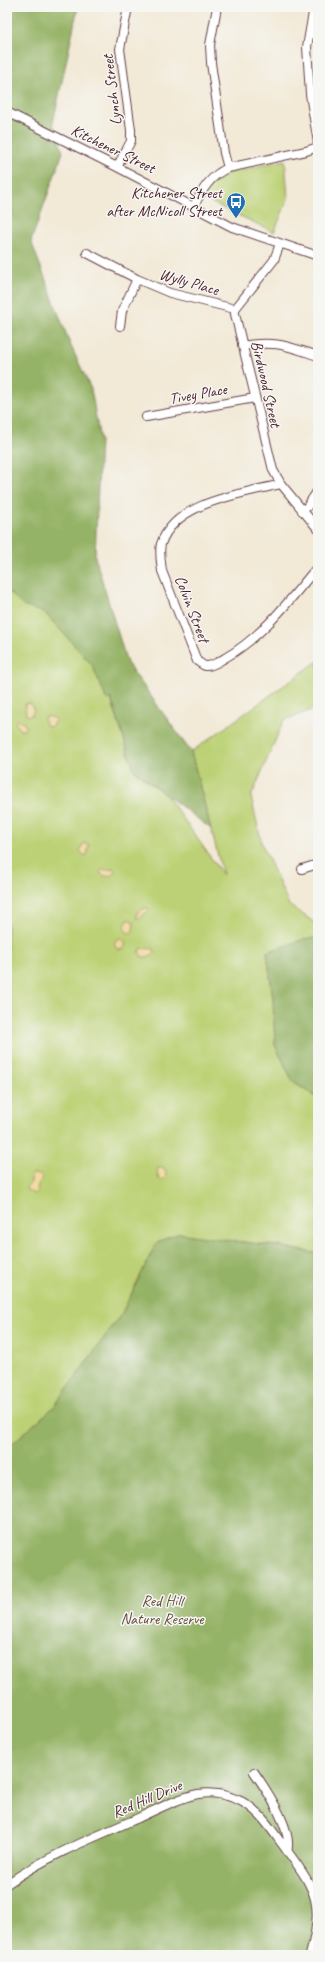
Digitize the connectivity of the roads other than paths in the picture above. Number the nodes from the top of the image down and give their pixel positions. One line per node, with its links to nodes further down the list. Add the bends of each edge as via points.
1 (128, 7): 7 (street, Lynch Street, via 120,49 131,141)
2 (217, 7): 8 (street, via 210,45 211,63)
3 (314, 7): 5 (street, via 307,62)
4 (7, 112): 7 (street, Kitchener Street)
5 (318, 143)
6 (318, 147): 8 (street, via 280,158)
7 (117, 167): 9 (street, Kitchener Street)
8 (228, 168): 9 (street, via 212,177)
9 (194, 206): 10 (street, Kitchener Street, via 232,227)
10 (280, 244): 12 (street, Kitchener Street); 14 (street, via 274,260)
11 (87, 253): 13 (street, Wylly Place)
12 (318, 256)
13 (137, 279): 14 (street, Wylly Place, via 181,297); 15 (street, Wylly Place, via 122,311)
14 (235, 309): 16 (street, Birdwood Street)
15 (120, 326)
16 (242, 346): 17 (street, via 268,342); 18 (street, Birdwood Street)
17 (318, 356)
18 (254, 398): 19 (street, Tivey Place); 20 (street, Birdwood Street, via 273,470)
19 (146, 417)
20 (281, 484): 22 (street, Birdwood Street); 24 (street, Colvin Street, via 202,506 175,521 166,532 161,545 162,571 197,661 204,666 214,664 254,637 286,605)
21 (318, 490): 22 (street, via 307,507)
22 (302, 510): 23 (street, Birdwood Street)
23 (318, 529)
24 (318, 566)
25 (318, 864): 26 (street)
26 (302, 869)
27 (254, 1772): 28 (street, via 279,1815 288,1839)
28 (288, 1852): 29 (street, Red Hill Drive, via 252,1807 230,1797 202,1794 160,1808 48,1859); 30 (street, Red Hill Drive, via 308,1879 315,1897 317,1917)
29 (7, 1884)
30 (310, 1955)

